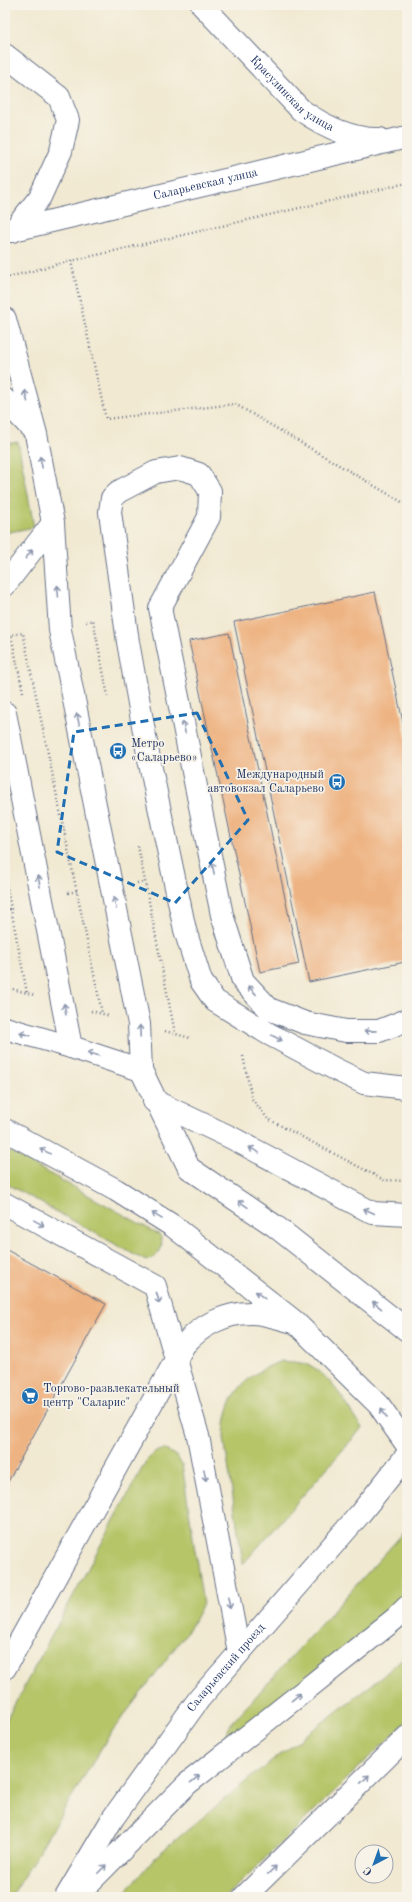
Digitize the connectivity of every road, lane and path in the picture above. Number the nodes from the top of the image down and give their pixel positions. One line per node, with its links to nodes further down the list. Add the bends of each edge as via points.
1 (202, 5): 3 (street, Красулинская улица, via 302,110 320,123 367,139)
2 (5, 55): 5 (street, via 59,96 68,120 61,151 40,197)
3 (405, 138): 5 (street, Саларьевская улица)
4 (407, 183): 6 (path)
5 (7, 233)
6 (70, 261): 7 (path); 11 (path, via 106,419 235,404)
7 (5, 278)
8 (5, 319): 10 (street, one-way to 8)
9 (5, 400): 10 (street)
10 (36, 434): 12 (street, one-way to 10)
11 (407, 505)
12 (53, 523): 13 (street, one-way to 12); 35 (street, one-way to 12, via 139,1024 60,630)
13 (5, 585)
14 (95, 629): 16 (path)
15 (25, 642): 26 (path)
16 (109, 699)
17 (5, 713): 33 (street, one-way to 17)
18 (142, 867): 31 (path)
19 (5, 877): 20 (path)
20 (11, 909): 21 (path); 23 (path)
21 (5, 910)
22 (9, 988): 23 (path)
23 (27, 993): 24 (path)
24 (40, 997)
25 (90, 1010): 26 (path)
26 (102, 1013): 27 (path)
27 (114, 1017)
28 (407, 1020): 36 (street, one-way to 36, via 379,1031 346,1031 305,1023 269,1009 243,981 222,915 160,608 209,516 210,491 199,474 180,468 156,472 118,492 112,498 110,512 128,642 149,759 185,930 201,981 214,1001 337,1070 364,1083)
29 (5, 1028): 33 (street, one-way to 29)
30 (159, 1029): 31 (path)
31 (175, 1033): 32 (path)
32 (190, 1038)
33 (72, 1047): 35 (street, one-way to 33)
34 (243, 1056): 39 (path, via 252,1099 268,1119 384,1180)
35 (141, 1070): 37 (street)
36 (407, 1088)
37 (154, 1101): 41 (street, one-way to 37, via 373,1213 232,1138); 43 (street, one-way to 37, via 275,1226 189,1168)
38 (5, 1130): 42 (street, one-way to 38, via 173,1226 116,1190)
39 (407, 1181)
40 (5, 1204): 44 (street, one-way to 44, via 155,1286)
41 (407, 1215)
42 (295, 1322): 44 (street, via 252,1313 219,1319 194,1333); 45 (street, one-way to 42, via 379,1405)
43 (407, 1330)
44 (176, 1361): 48 (street, one-way to 48, via 198,1436); 49 (street)
45 (407, 1445)
46 (407, 1455): 48 (street, Саларьевский проезд, via 359,1515)
47 (407, 1607): 52 (street, one-way to 47, via 188,1784)
48 (239, 1652): 51 (street, Саларьевский проезд, via 199,1699 113,1818)
49 (5, 1668)
50 (407, 1737): 53 (street, one-way to 50)
51 (66, 1897)
52 (74, 1897)
53 (244, 1897)

